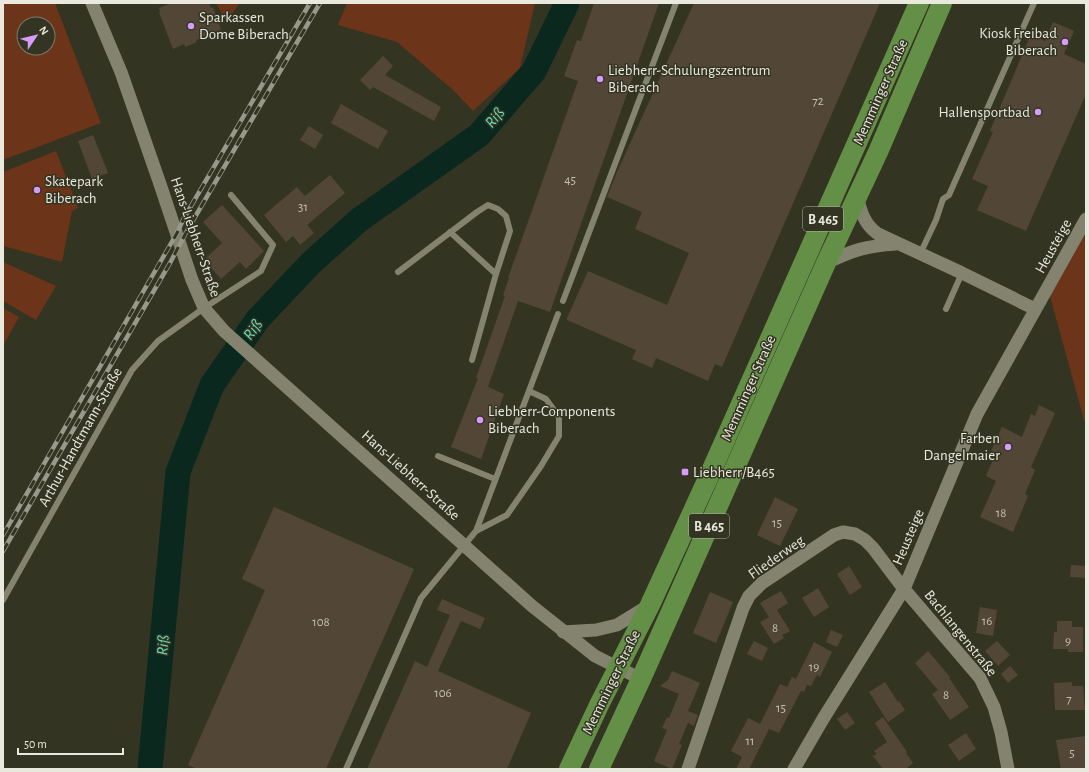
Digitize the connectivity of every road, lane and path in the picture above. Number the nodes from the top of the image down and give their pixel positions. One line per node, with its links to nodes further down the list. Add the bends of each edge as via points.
1 (92, 3): 17 (street, Hans-Liebherr-Straße, via 120,72)
2 (676, 3): 16 (lane)
3 (919, 3): 29 (main road, Memminger Straße / B 465)
4 (942, 3): 7 (main road, Memminger Straße / B 465)
5 (1034, 3): 11 (lane, via 949,195 943,199)
6 (231, 195): 17 (lane, Arthur-Handtmann-Straße, via 273,245 261,271)
7 (857, 196): 10 (street, via 862,215 870,228); 12 (main road, Memminger Straße / B 465)
8 (1086, 219): 19 (street, Heusteige)
9 (450, 232): 13 (lane); 15 (lane); 15 (lane, via 488,205 498,208 506,216 510,231)
10 (896, 244): 11 (street); 12 (street, via 861,248)
11 (920, 254): 14 (street)
12 (826, 263): 32 (main road, Memminger Straße / B 465)
13 (398, 272)
14 (962, 273): 18 (lane); 19 (street)
15 (496, 274): 21 (lane)
16 (564, 301)
17 (204, 308): 26 (street, Hans-Liebherr-Straße, via 224,331); 28 (lane, Arthur-Handtmann-Straße, via 158,341 132,370)
18 (946, 309)
19 (1035, 309): 27 (street, Heusteige, via 977,414)
20 (558, 314): 22 (lane, Hans-Liebherr-Straße)
21 (472, 360)
22 (529, 391): 24 (lane, Hans-Liebherr-Straße); 25 (lane, via 546,399 559,417 559,436 542,466 507,515)
23 (438, 456): 24 (lane)
24 (495, 479): 25 (lane, Hans-Liebherr-Straße)
25 (476, 531): 26 (lane, Hans-Liebherr-Straße)
26 (465, 545): 30 (street, Hans-Liebherr-Straße); 33 (lane, Hans-Liebherr-Straße, via 421,598)
27 (904, 589): 36 (street, Fliederweg, via 874,548 855,534 843,532 762,583 749,596 743,608); 37 (street, Heusteige); 38 (street, Bachlangenstraße, via 980,678 994,707)
28 (3, 600)
29 (650, 605): 30 (street, via 617,625 596,630); 31 (main road, Memminger Straße / B 465)
30 (563, 632): 31 (street, Hans-Liebherr-Straße, via 596,656)
31 (618, 667): 32 (street, Hans-Liebherr-Straße); 34 (main road, Memminger Straße / B 465)
32 (641, 679): 35 (main road, Memminger Straße / B 465)
33 (346, 769)
34 (569, 769)
35 (599, 769)
36 (688, 769)
37 (794, 769)
38 (1008, 769)

